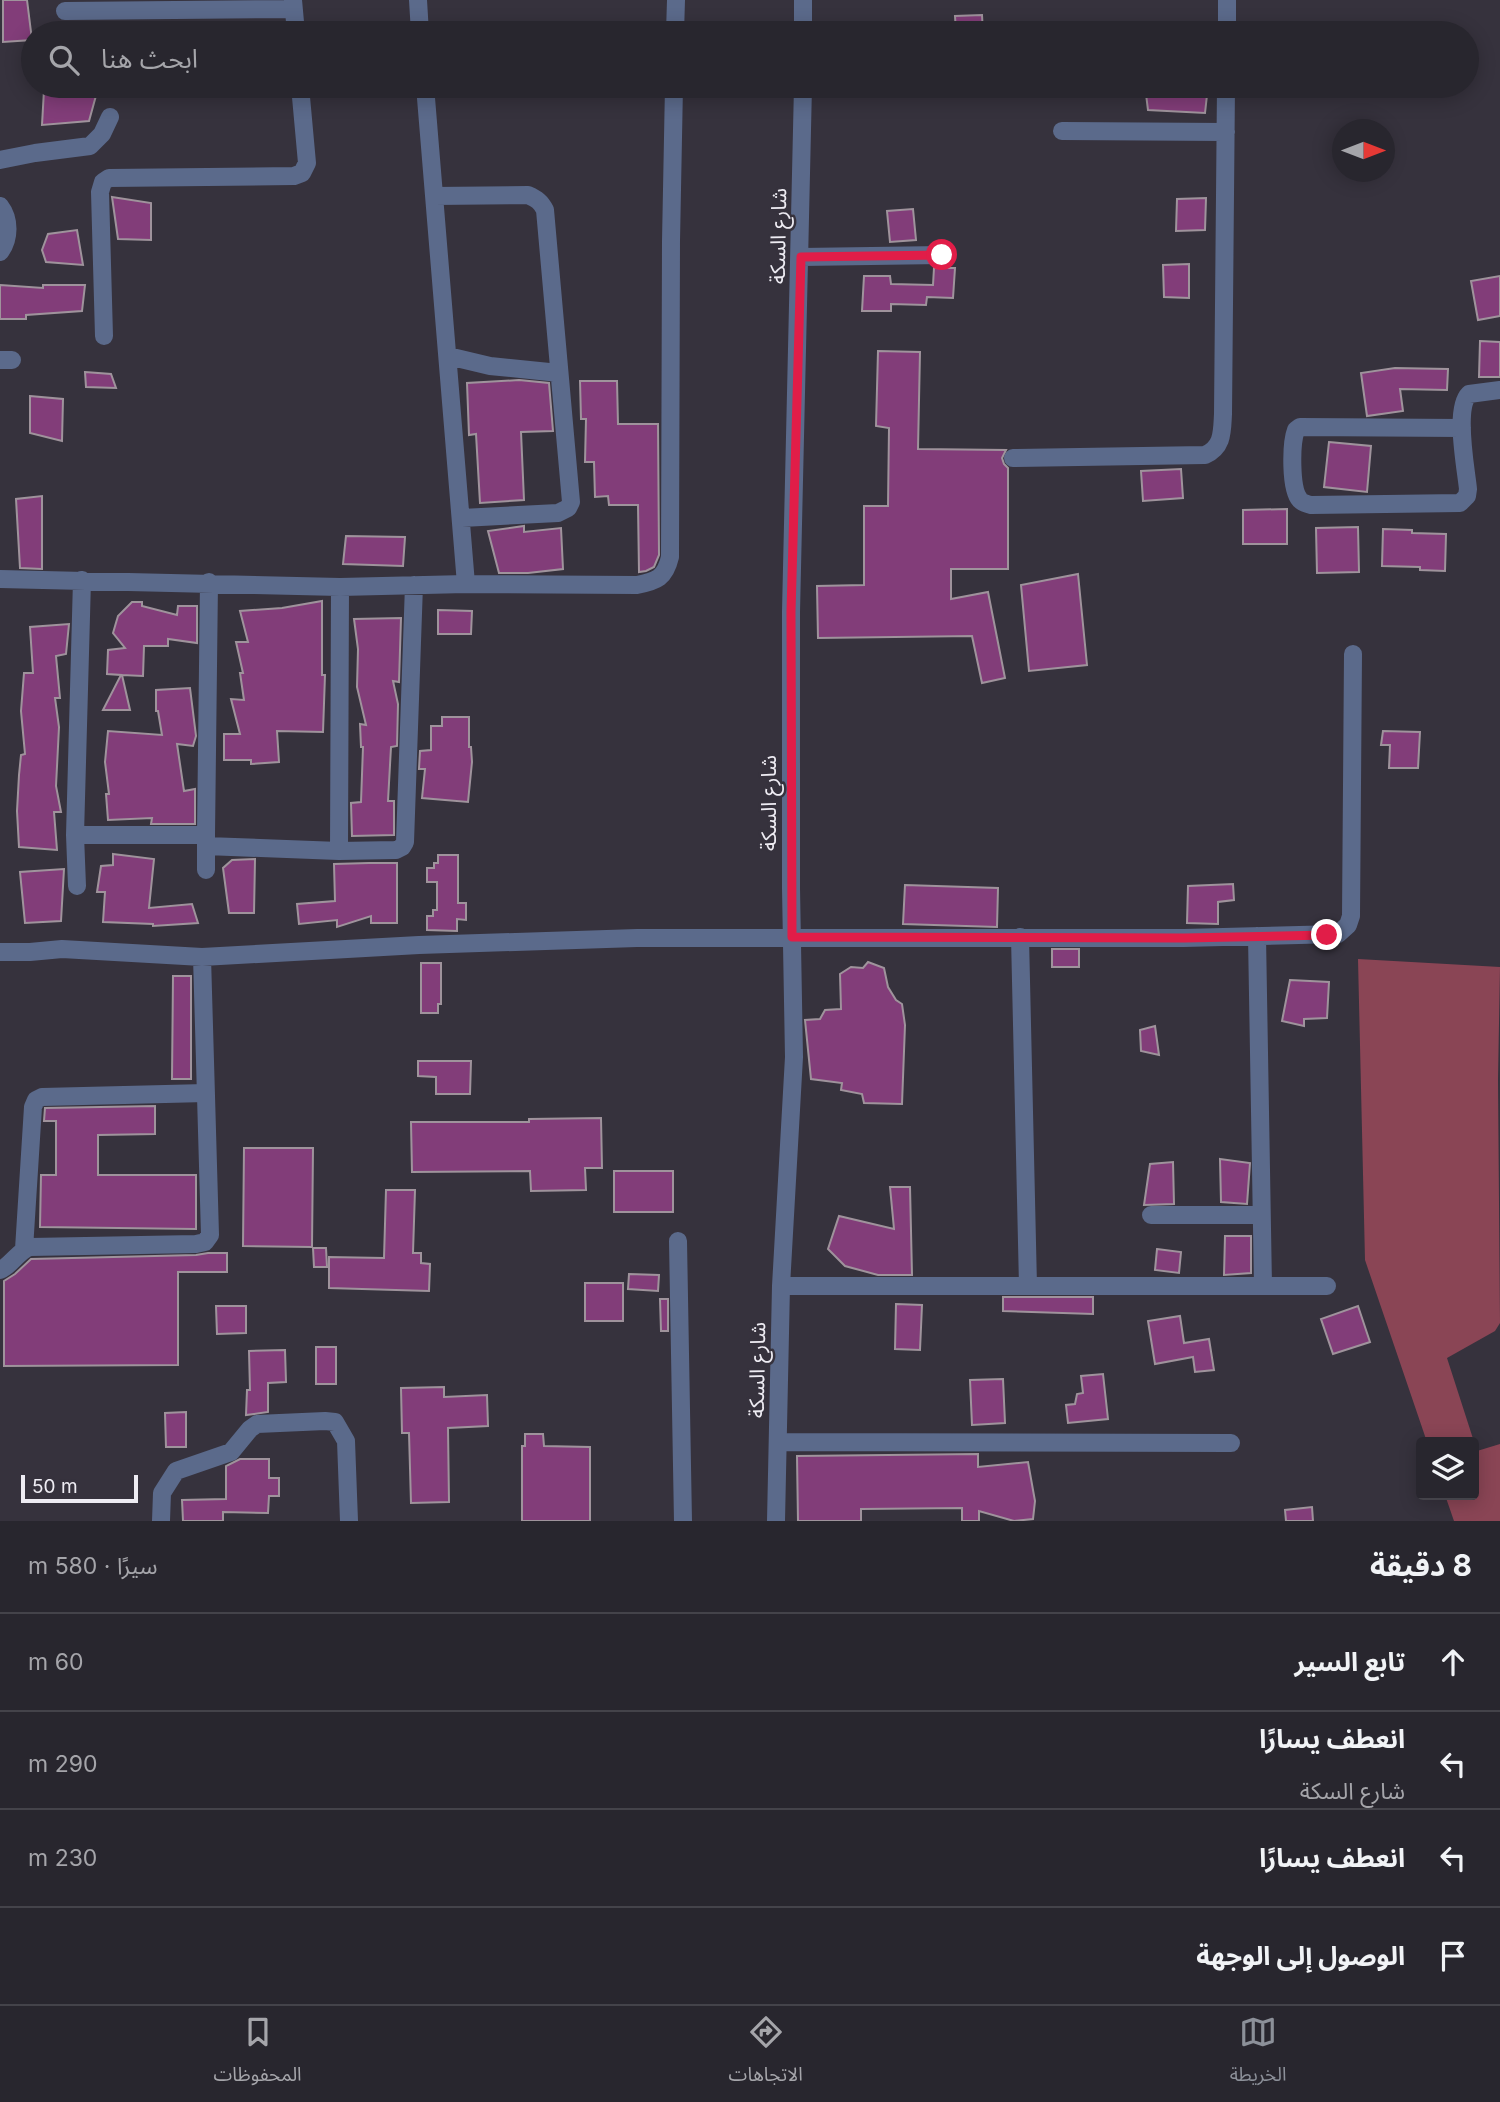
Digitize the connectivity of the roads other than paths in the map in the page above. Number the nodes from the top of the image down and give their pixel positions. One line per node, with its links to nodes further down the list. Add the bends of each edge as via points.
1 (418, 0): 7 (street)
2 (676, 0): 8 (street)
3 (803, 0): 9 (street)
4 (1227, 0): 10 (street)
5 (294, 4): 6 (street)
6 (65, 11)
7 (419, 21)
8 (675, 21)
9 (803, 21)
10 (1227, 21)
11 (301, 98): 25 (street, via 307,163 302,173 109,178 103,182)
12 (426, 98): 20 (street)
13 (674, 98): 35 (street, via 670,557 666,572 657,581 637,585)
14 (803, 98): 24 (street, شارع السكة)
15 (1226, 98): 18 (street)
16 (110, 117): 19 (street, via 90,146)
17 (1062, 131): 18 (street)
18 (1226, 132): 30 (street, via 1219,445 1205,455)
19 (0, 160)
20 (433, 196): 26 (street); 27 (street, via 528,195 541,203)
21 (0, 206): 22 (street, via 8,222)
22 (0, 252)
23 (942, 255): 24 (street)
24 (801, 257): 45 (street, شارع السكة, via 791,612)
25 (104, 336)
26 (448, 356): 27 (street); 31 (street)
27 (558, 373): 31 (street, via 568,508 558,513)
28 (1500, 390): 29 (street, via 1466,397)
29 (1462, 428): 29 (street, via 1300,427 1292,449 1298,496 1311,505 1460,503 1468,489)
30 (1013, 458)
31 (463, 518): 35 (street)
32 (0, 579): 33 (street)
33 (82, 580): 34 (street); 39 (street)
34 (209, 582): 37 (street); 40 (street)
35 (466, 584): 36 (street)
36 (414, 585): 37 (street); 41 (street, via 405,842 396,850)
37 (340, 587): 41 (street)
38 (1353, 654): 44 (street, via 1348,925 1338,934)
39 (75, 835): 40 (street); 43 (street)
40 (206, 840): 41 (street); 42 (street)
41 (339, 851)
42 (206, 870)
43 (77, 886)
44 (1257, 936): 46 (street); 51 (street)
45 (792, 937): 46 (street); 48 (street, via 500,942); 55 (street, شارع السكة, via 794,1057)
46 (1020, 937): 56 (street)
47 (0, 952): 48 (street, via 62,948)
48 (202, 957): 49 (street)
49 (206, 1093): 53 (street, via 36,1100); 53 (street, via 210,1235 205,1242)
50 (1151, 1215): 51 (street)
51 (1261, 1215): 57 (street)
52 (678, 1241): 63 (street)
53 (24, 1249): 54 (street)
54 (0, 1270)
55 (781, 1286): 56 (street); 59 (street, شارع السكة)
56 (1028, 1286): 57 (street)
57 (1262, 1286): 58 (street)
58 (1326, 1286)
59 (778, 1442): 60 (street); 64 (street, شارع السكة)
60 (1231, 1443)
61 (161, 1521): 62 (street, via 162,1493 176,1471 231,1452 257,1424 325,1421 335,1422 346,1441)
62 (349, 1521)
63 (683, 1521)
64 (776, 1521)

